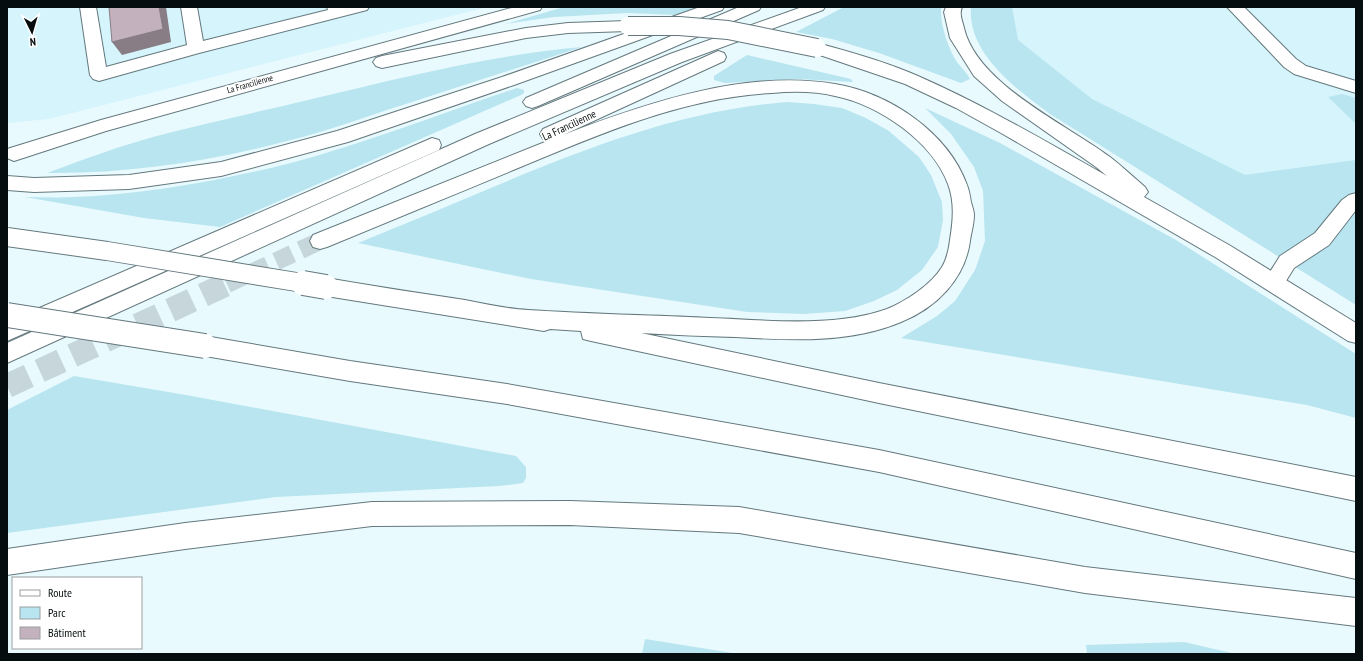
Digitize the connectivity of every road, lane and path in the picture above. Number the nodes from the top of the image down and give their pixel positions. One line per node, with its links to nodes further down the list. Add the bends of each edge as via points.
1 (88, 7): 11 (main road, via 99,75)
2 (189, 7): 11 (main road)
3 (361, 7): 10 (main road)
4 (534, 7): 13 (main road, La Francilienne)
5 (716, 7): 15 (main road, via 341,138 228,167 129,182 34,185)
6 (753, 7): 22 (main road, via 463,131)
7 (818, 7): 21 (main road, La Francilienne, via 705,63 320,241 554,146 674,104 777,86 811,86 846,92 877,104 900,117 930,141 955,175 963,203 963,235 953,266 930,294 897,314 856,326 801,331); 24 (main road, via 676,58 482,139)
8 (954, 7): 17 (main road, via 952,12 958,38 980,72 1008,97 1103,162)
9 (1235, 7): 12 (main road, via 1300,70)
10 (336, 10): 11 (main road)
11 (196, 48)
12 (1356, 87)
13 (101, 126): 14 (main road, La Francilienne); 17 (main road, bridge, via 398,58 518,35 568,28 628,26 679,26 728,30 817,48 911,80 1007,128)
14 (14, 154)
15 (7, 183)
16 (1356, 200): 19 (main road, via 1349,205 1322,240 1287,262)
17 (1183, 230): 19 (main road)
18 (7, 237): 21 (main road, bridge)
19 (1274, 283): 23 (main road)
20 (7, 315): 27 (main road, bridge, via 507,394 879,461)
21 (530, 320): 25 (main road)
22 (7, 332)
23 (1356, 334)
24 (7, 353)
25 (1356, 489)
26 (7, 562): 28 (main road, via 185,536 372,514 570,513 739,520 1085,580)
27 (1356, 566)
28 (1356, 612)

